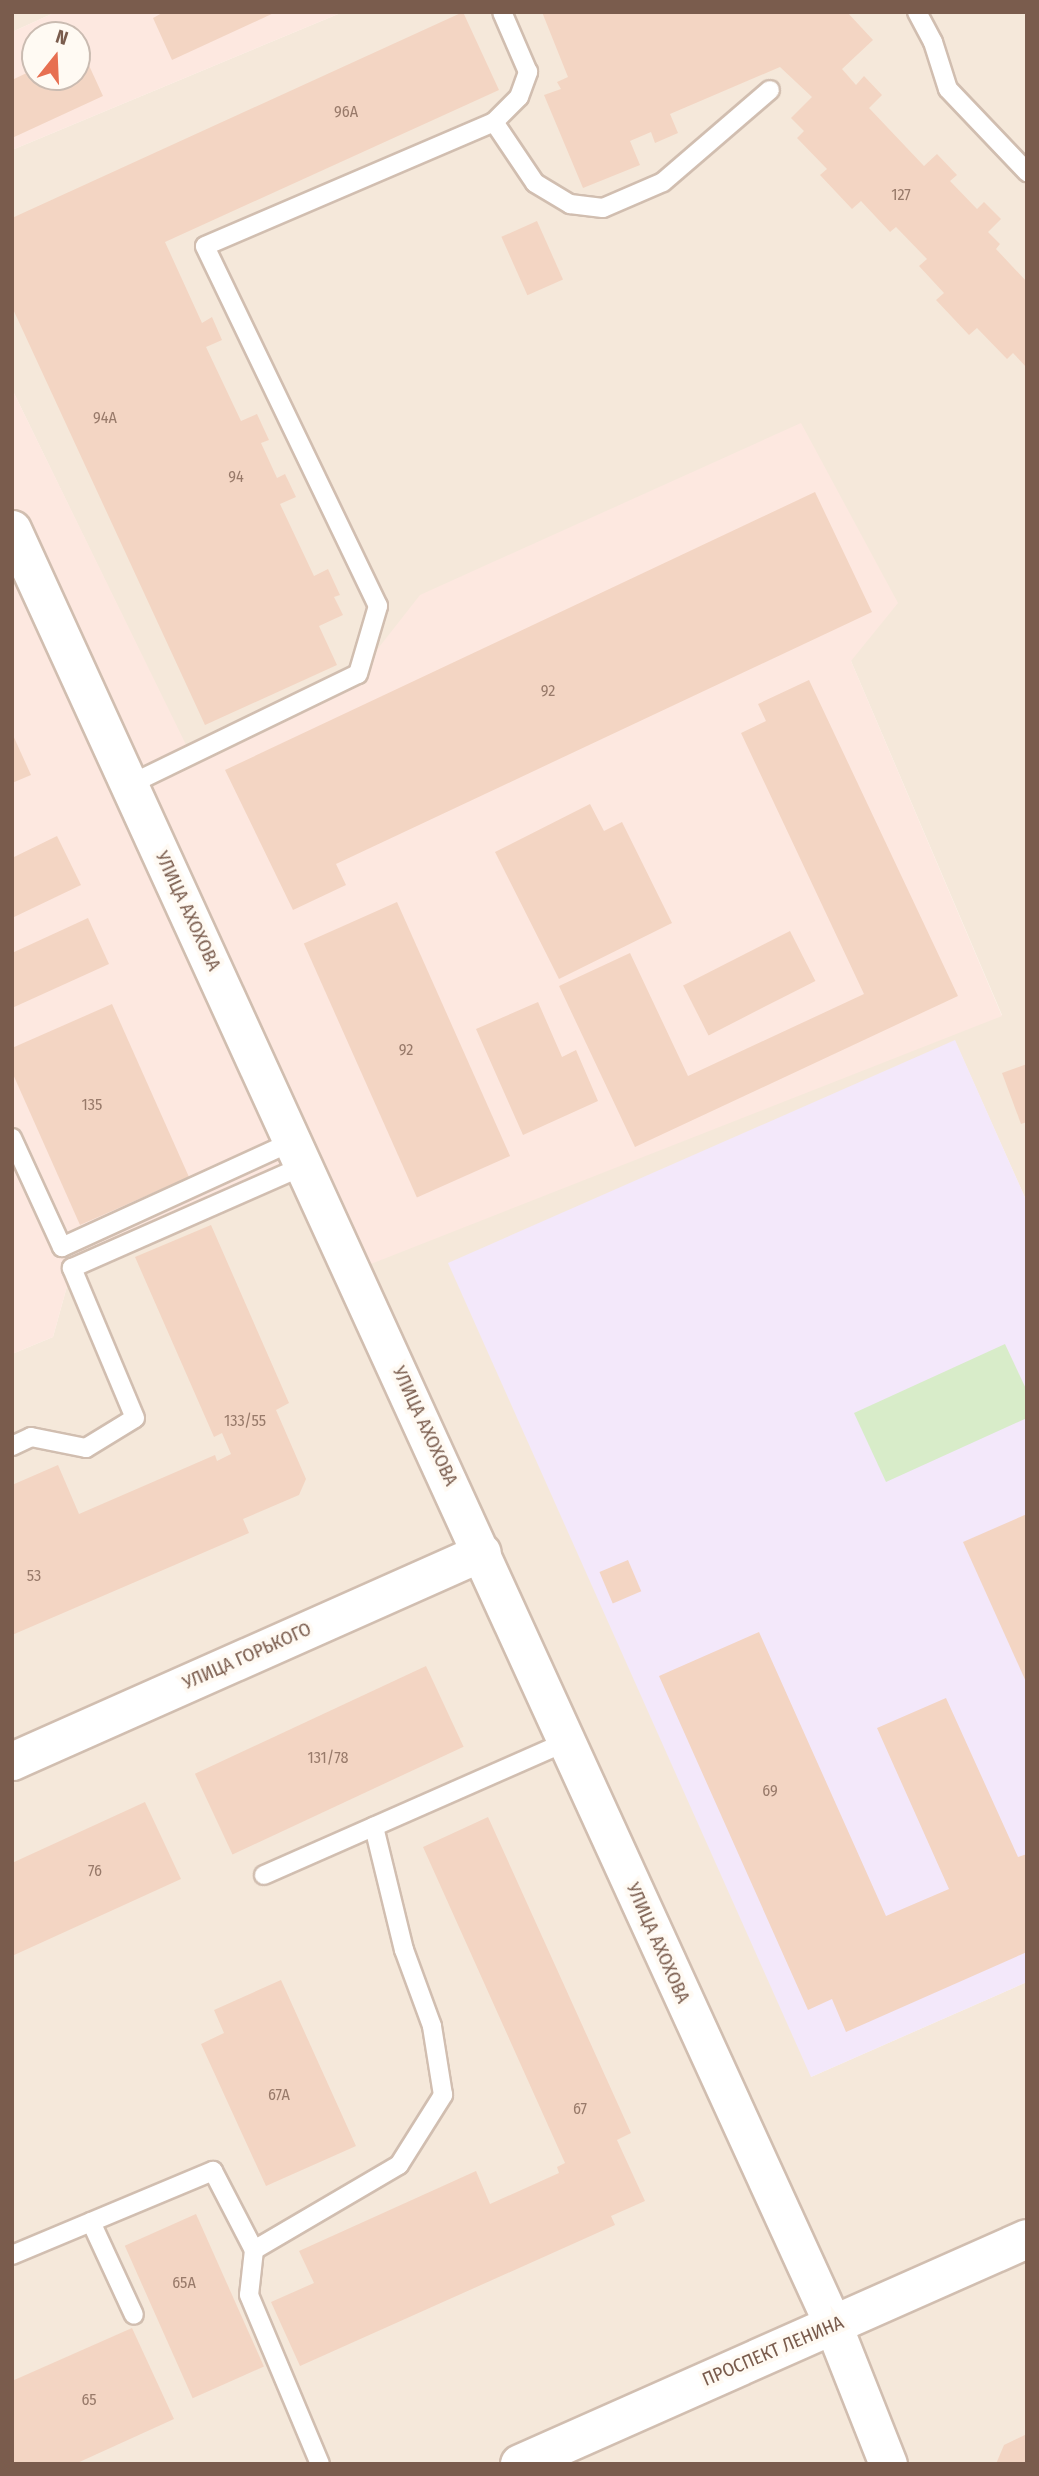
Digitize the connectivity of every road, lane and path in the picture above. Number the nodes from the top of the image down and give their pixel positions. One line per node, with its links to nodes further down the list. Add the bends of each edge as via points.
1 (502, 12): 4 (lane, via 528,72 519,97)
2 (917, 12): 5 (lane, via 933,42 948,89)
3 (770, 90): 4 (lane, via 663,182 603,208 569,204 535,183)
4 (494, 122): 7 (lane, via 205,246 378,606 358,674)
5 (1027, 172)
6 (14, 539): 7 (street, УЛИЦА АХОХОВА)
7 (129, 785): 9 (street, УЛИЦА АХОХОВА)
8 (12, 1138): 9 (lane, via 62,1247)
9 (299, 1153): 10 (lane, via 72,1268 135,1418 86,1448 31,1437); 11 (street, УЛИЦА АХОХОВА)
10 (12, 1446)
11 (482, 1552): 12 (street, УЛИЦА АХОХОВА); 13 (street, УЛИЦА ГОРЬКОГО)
12 (568, 1741): 14 (lane); 21 (street, УЛИЦА АХОХОВА)
13 (12, 1761)
14 (374, 1827): 15 (lane); 18 (lane, via 404,1950 432,2026 443,2095 399,2165)
15 (264, 1875)
16 (91, 2222): 18 (lane, via 213,2171); 19 (lane); 20 (lane)
17 (1027, 2239): 21 (main road, ПРОСПЕКТ ЛЕНИНА)
18 (254, 2250): 22 (lane, via 249,2295)
19 (12, 2255)
20 (134, 2315)
21 (833, 2325): 23 (main road, ПРОСПЕКТ ЛЕНИНА); 24 (street, УЛИЦА АХОХОВА)
22 (320, 2464)
23 (520, 2464)
24 (887, 2464)

